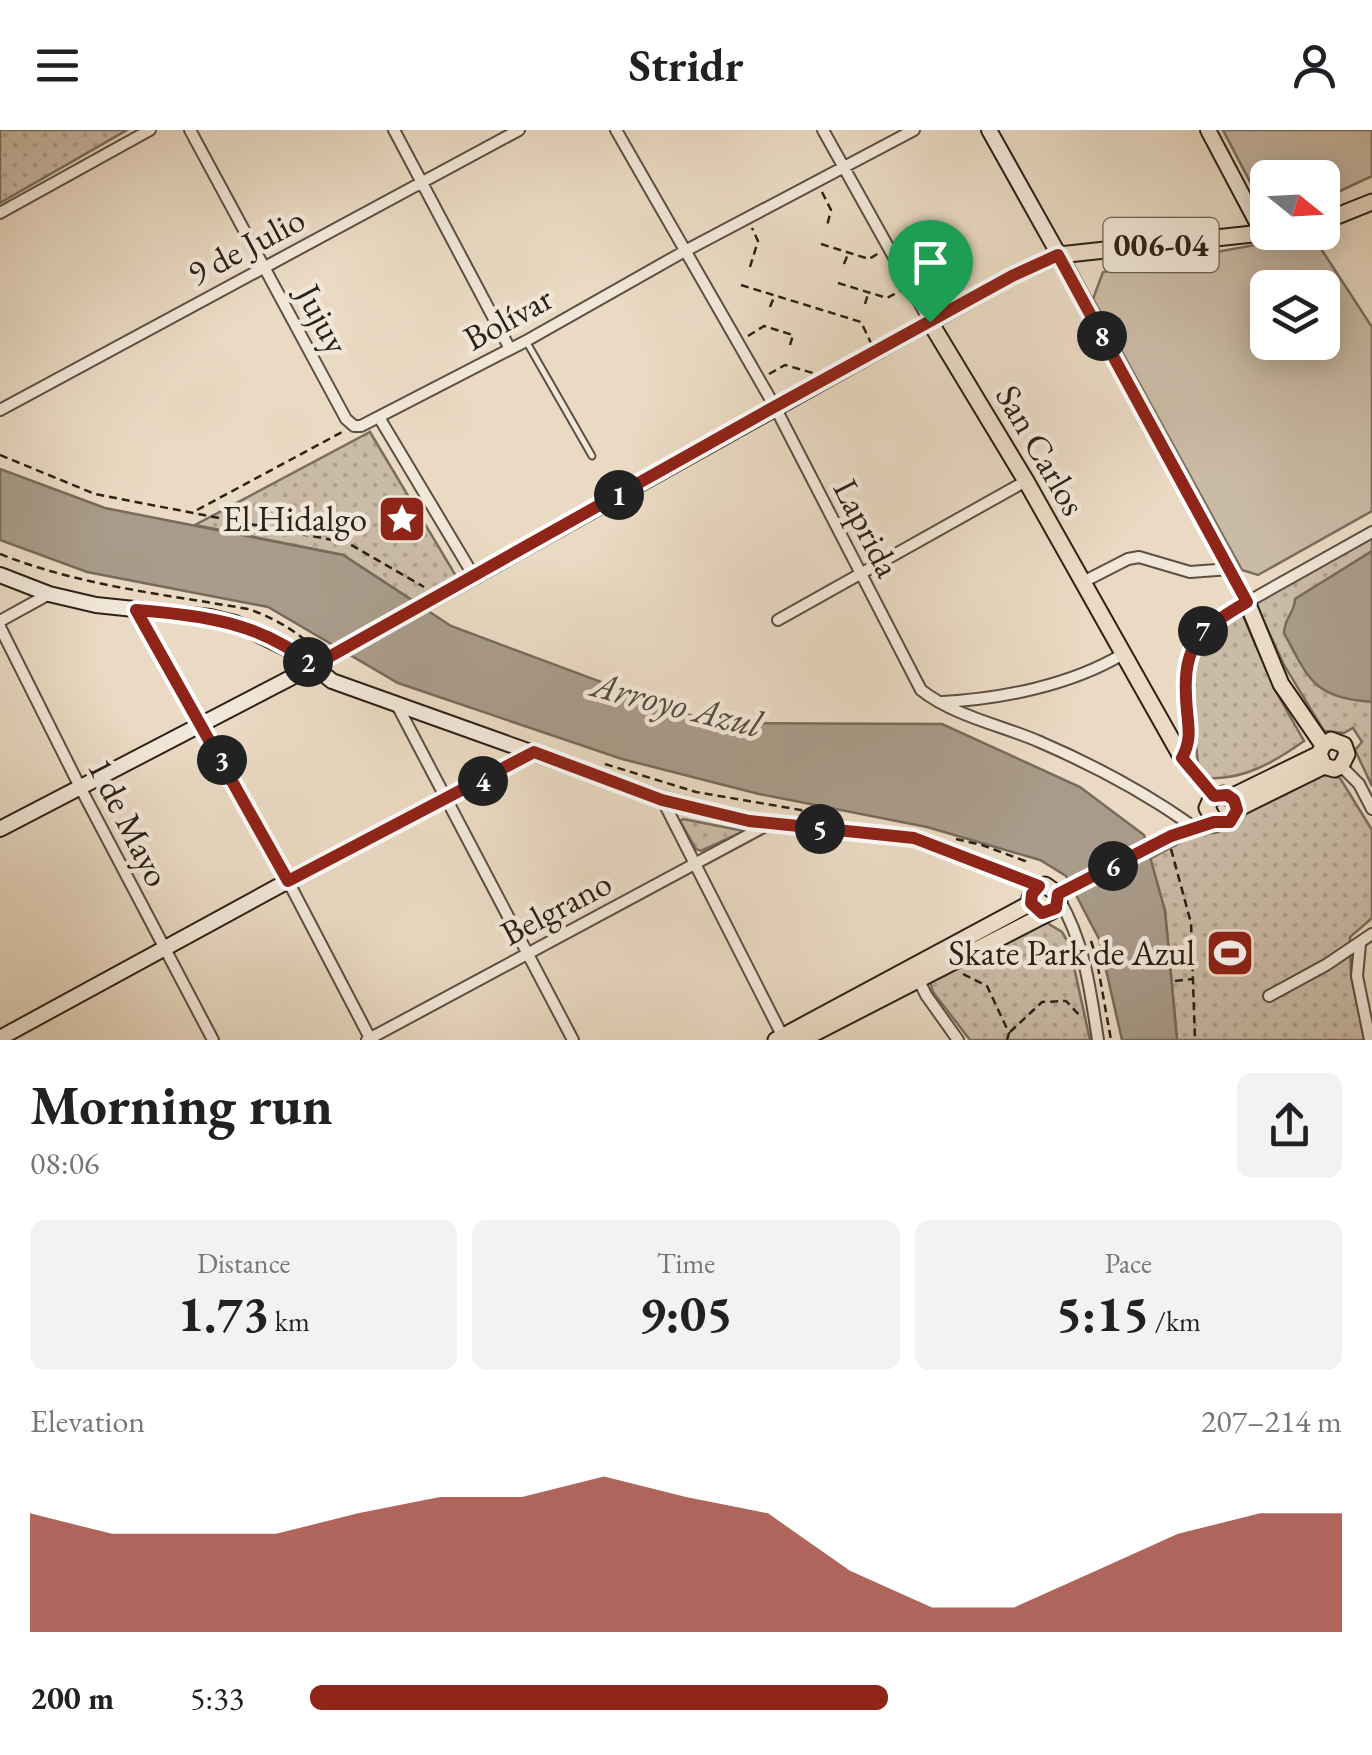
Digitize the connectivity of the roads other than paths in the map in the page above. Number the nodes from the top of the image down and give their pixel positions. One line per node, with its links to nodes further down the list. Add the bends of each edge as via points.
1 (150, 130): 14 (street)
2 (190, 130): 19 (street, Jujuy)
3 (394, 130): 11 (street)
4 (519, 130): 11 (street, 9 de Julio)
5 (616, 130): 17 (street, Laprida)
6 (823, 130): 10 (street, San Carlos)
7 (914, 130): 10 (street, Bolívar)
8 (990, 130): 18 (street)
9 (1208, 130): 13 (street)
10 (844, 167): 17 (street, Bolívar); 20 (street, San Carlos)
11 (422, 182): 19 (street, 9 de Julio); 22 (street)
12 (1372, 202): 15 (main road)
13 (1250, 203)
14 (0, 213)
15 (1340, 215)
16 (1250, 235): 18 (main road, 006-04)
17 (685, 250): 21 (street, Bolívar); 23 (street, Laprida)
18 (1058, 255): 20 (main road); 30 (main road)
19 (264, 268): 24 (street, 9 de Julio); 26 (street, Jujuy)
20 (930, 322): 23 (street); 28 (main road, San Carlos)
21 (526, 341): 22 (street, Bolívar); 27 (lane)
22 (510, 349): 25 (street, Bolívar)
23 (774, 407): 31 (street, Laprida); 33 (street)
24 (0, 410)
25 (380, 418): 26 (street, Bolívar); 33 (street)
26 (354, 426)
27 (592, 456)
28 (1026, 481): 31 (street); 34 (main road, San Carlos)
29 (1372, 532): 36 (street)
30 (1230, 569): 34 (street, via 1190,572 1139,556); 36 (main road)
31 (859, 572): 38 (street); 42 (street, Laprida, via 921,690)
32 (0, 575): 35 (street)
33 (475, 578): 41 (street)
34 (1082, 582): 40 (main road, San Carlos)
35 (50, 594): 37 (street); 39 (street)
36 (1247, 602): 46 (main road); 47 (street, via 1210,624 1192,652 1185,676 1190,740)
37 (136, 610): 41 (street, via 235,623); 44 (street)
38 (778, 620)
39 (0, 624): 49 (street, 1 de Mayo)
40 (1123, 654): 42 (street, via 1097,670 988,700); 47 (main road, San Carlos)
41 (319, 663): 43 (street, via 332,681); 44 (street)
42 (936, 702): 54 (street, via 1042,742)
43 (397, 705): 45 (street); 50 (street)
44 (203, 725): 49 (street); 59 (street)
45 (534, 752): 50 (street); 51 (street)
46 (1322, 755): 48 (main road, via 1334,769); 48 (main road, via 1331,740 1348,743); 52 (main road)
47 (1182, 758): 52 (main road, San Carlos)
48 (1341, 766): 53 (street)
49 (80, 787): 56 (street); 65 (street, 1 de Mayo)
50 (448, 800): 59 (street); 67 (street)
51 (662, 800): 55 (street); 58 (street)
52 (1221, 807): 54 (main road); 57 (main road)
53 (1372, 808)
54 (1188, 823): 57 (main road)
55 (770, 824): 58 (street, Belgrano); 60 (street, via 914,838)
56 (0, 829)
57 (1171, 836): 61 (main road)
58 (694, 866): 67 (street, Belgrano); 72 (street)
59 (288, 881): 65 (street); 74 (street)
60 (1039, 886): 61 (main road); 62 (main road, via 1032,894)
61 (1062, 894): 62 (main road, via 1056,908); 66 (street)
62 (1041, 910): 66 (street, via 1061,920); 68 (main road); 68 (main road, via 937,968)
63 (1372, 934): 64 (street)
64 (1361, 943): 69 (street); 78 (street, via 1357,976)
65 (164, 948): 71 (street); 73 (street, 1 de Mayo)
66 (1082, 950): 70 (street)
67 (528, 952): 74 (street, Belgrano); 75 (street)
68 (916, 972): 72 (main road); 76 (main road); 77 (street)
69 (1269, 996)
70 (1097, 1035)
71 (2, 1036)
72 (781, 1039)
73 (214, 1040)
74 (369, 1040)
75 (573, 1040)
76 (802, 1040)
77 (958, 1040)
78 (1370, 1040)

